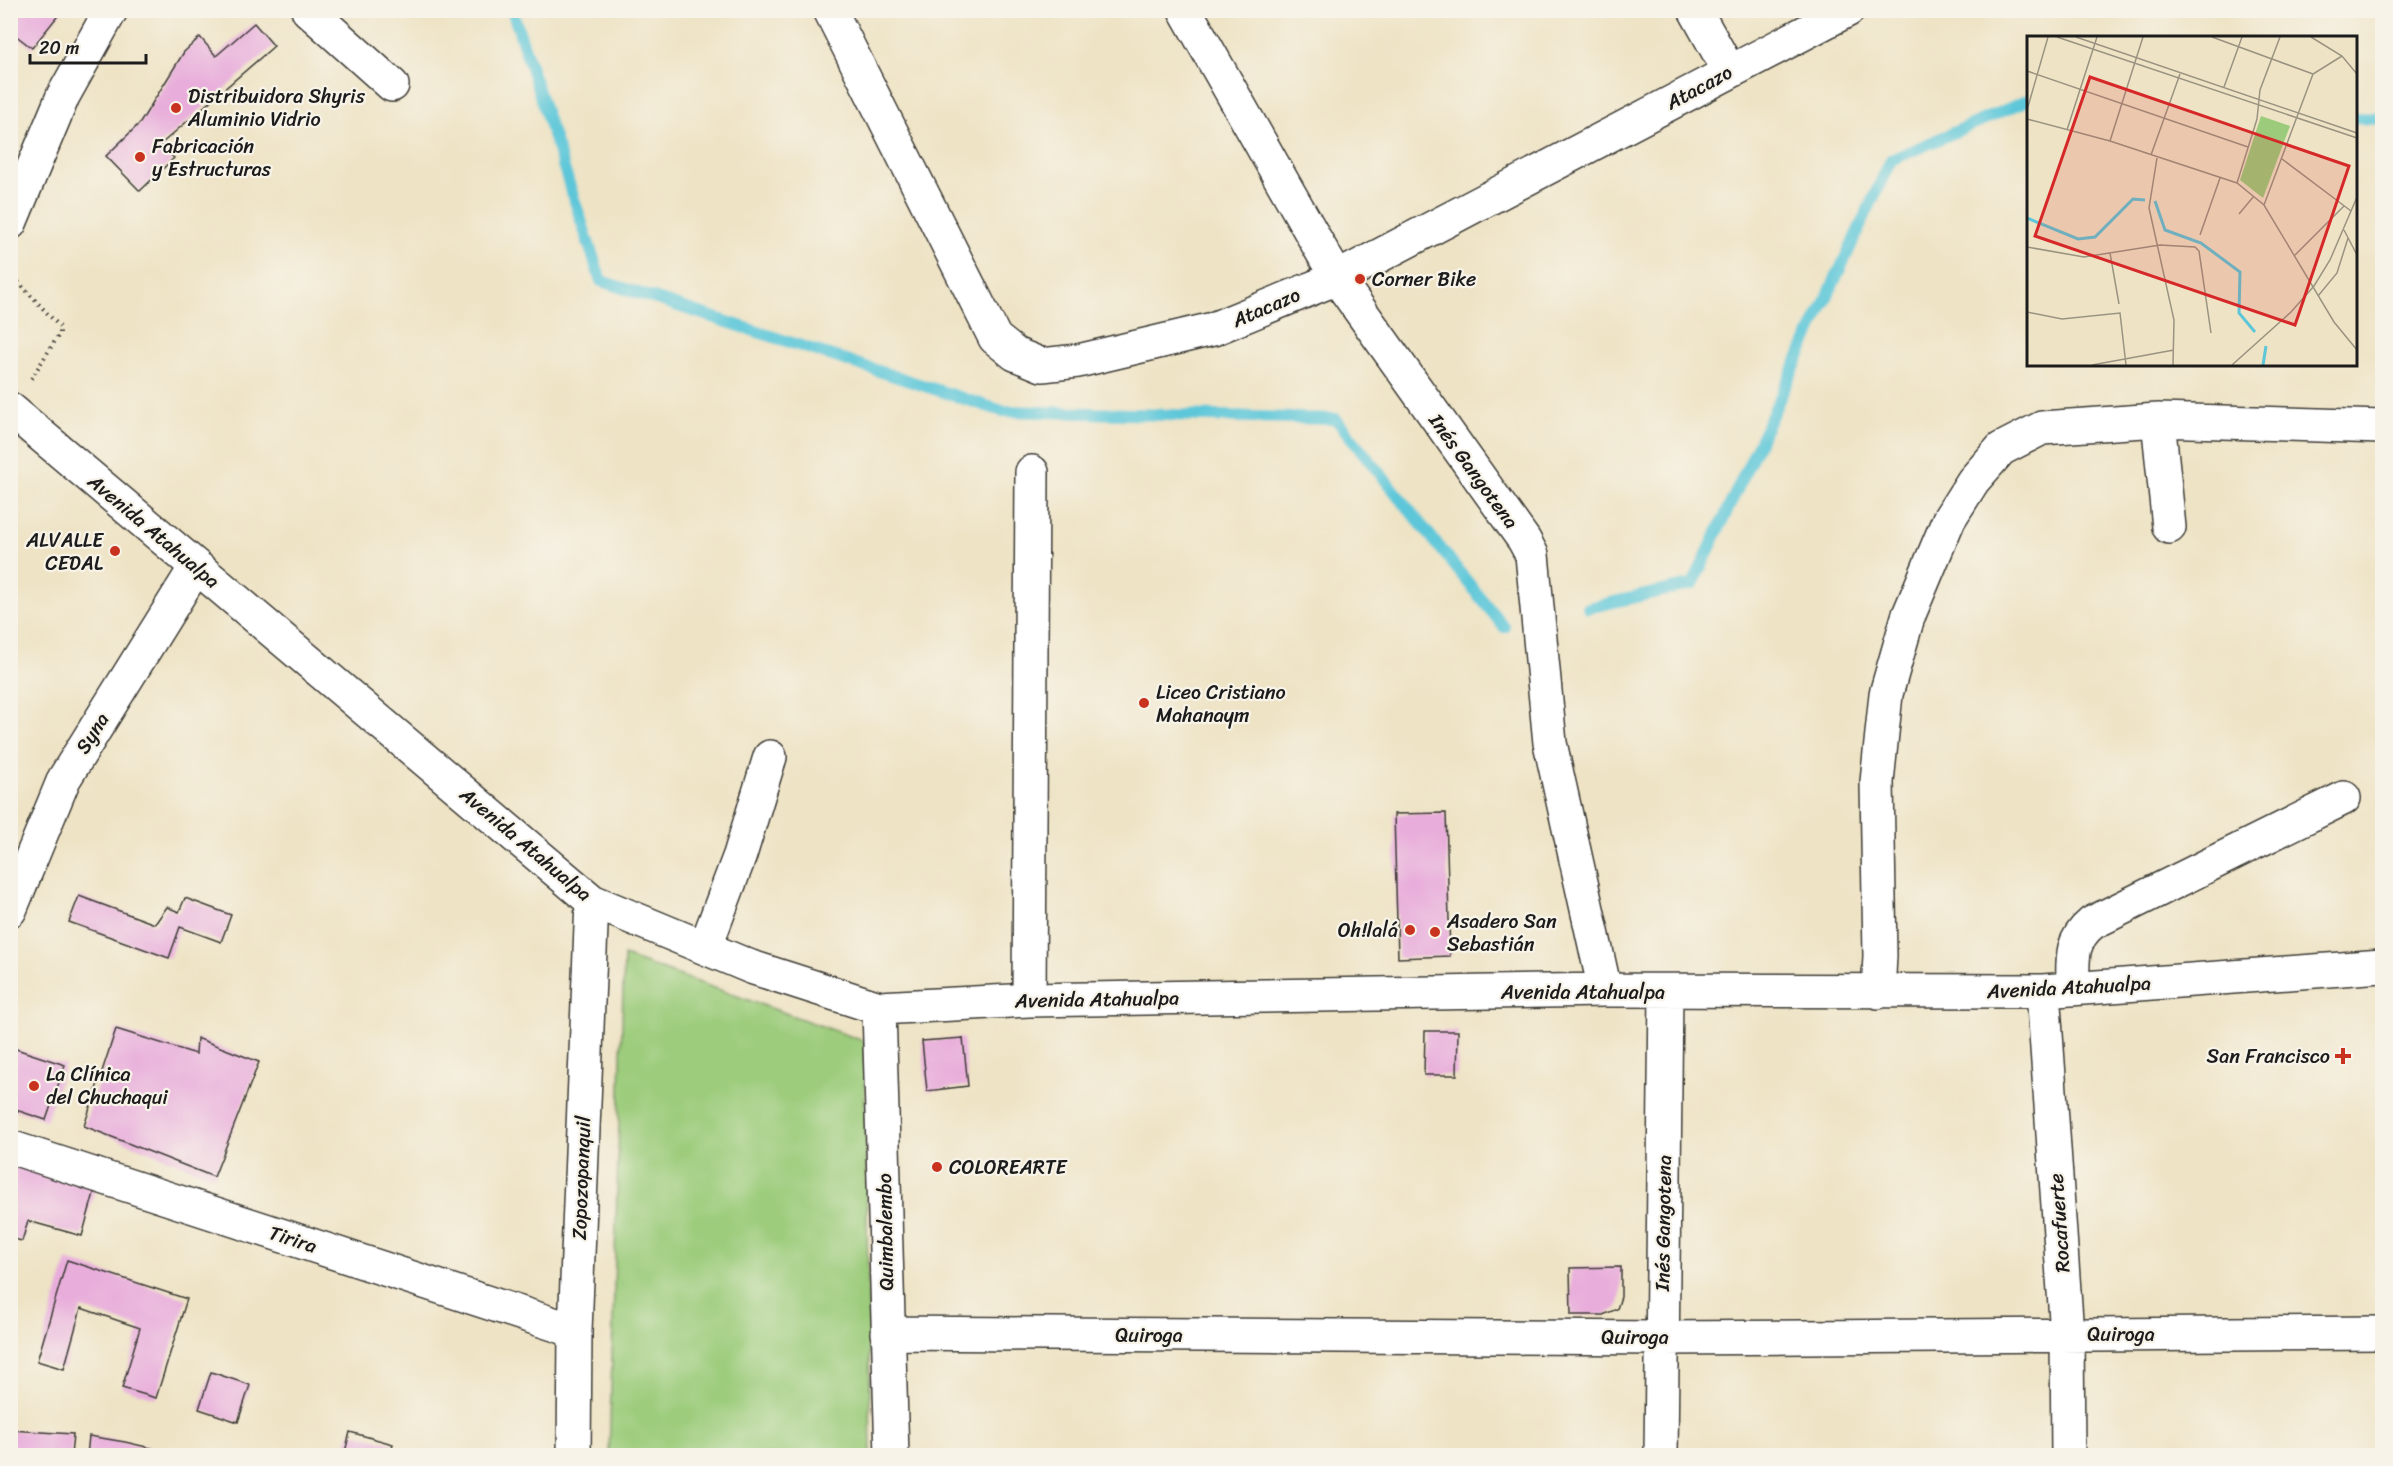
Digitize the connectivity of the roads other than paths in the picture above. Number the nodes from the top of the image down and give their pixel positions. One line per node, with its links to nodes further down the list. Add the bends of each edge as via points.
1 (111, 10): 9 (street, via 63,96)
2 (308, 10): 8 (street)
3 (830, 10): 10 (street, Atacazo, via 995,338 1015,354 1042,365 1078,361 1214,329)
4 (1185, 10): 10 (street, Inés Gangotena)
5 (1695, 10): 7 (street)
6 (1848, 10): 7 (street, Atacazo)
7 (1729, 71): 10 (street, Atacazo)
8 (392, 85)
9 (10, 223)
10 (1337, 278): 23 (street, Inés Gangotena, via 1532,555 1550,743)
11 (11, 410): 16 (street, Avenida Atahualpa)
12 (2158, 420): 13 (street); 15 (street); 26 (street, via 2042,428 2001,449 1973,481 1948,519 1908,617 1886,693 1877,782)
13 (2382, 427)
14 (1032, 472): 27 (street)
15 (2169, 527)
16 (196, 567): 19 (street, Avenida Atahualpa); 20 (street, Syna, via 64,779)
17 (770, 757): 21 (street, via 740,855)
18 (2344, 798): 24 (street, Rocafuerte, via 2092,923 2078,935)
19 (592, 901): 21 (street, Avenida Atahualpa); 30 (street, Zopozopanquil)
20 (10, 910)
21 (705, 948): 28 (street, Avenida Atahualpa)
22 (2382, 966): 24 (street, Avenida Atahualpa)
23 (1605, 990): 25 (street, Avenida Atahualpa); 27 (street, Avenida Atahualpa)
24 (2058, 990): 26 (street, Avenida Atahualpa); 32 (street, Rocafuerte)
25 (1666, 991): 26 (street, Avenida Atahualpa); 34 (street, Inés Gangotena)
26 (1878, 992)
27 (1029, 1000): 28 (street, Avenida Atahualpa)
28 (879, 1008): 31 (street, Quimbalembo)
29 (10, 1147): 30 (street, Tirira)
30 (574, 1331): 35 (street, Zopozopanquil)
31 (888, 1333): 34 (street, Quiroga); 36 (street, Quimbalembo)
32 (2067, 1334): 33 (street, Quiroga); 34 (street, Quiroga); 38 (street, Rocafuerte)
33 (2382, 1334)
34 (1662, 1338): 37 (street, Inés Gangotena)
35 (574, 1455)
36 (892, 1455)
37 (1661, 1455)
38 (2068, 1455)

